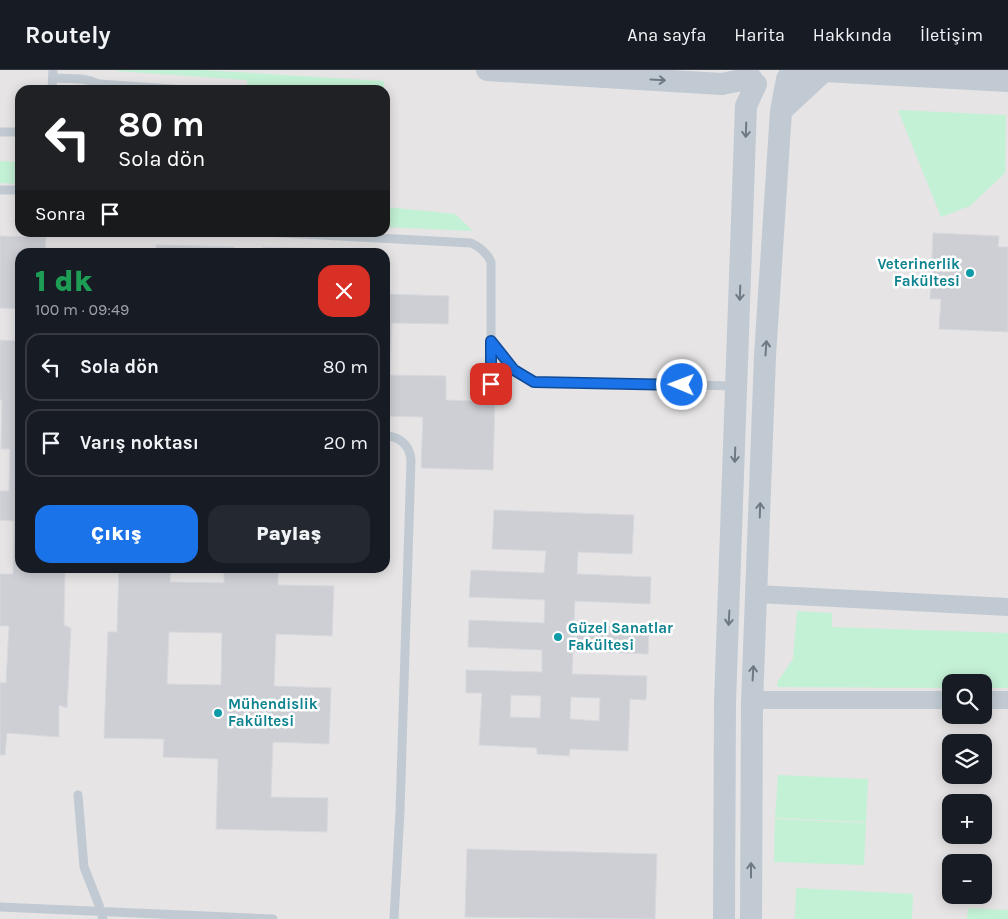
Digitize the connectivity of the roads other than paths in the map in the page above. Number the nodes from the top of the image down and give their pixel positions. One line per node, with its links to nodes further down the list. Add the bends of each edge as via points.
1 (487, 70): 7 (street, one-way to 7)
2 (824, 70): 4 (street); 6 (street); 10 (street)
3 (53, 74): 8 (lane)
4 (790, 74): 5 (street, via 776,87 769,88); 10 (street)
5 (751, 77): 7 (street); 9 (street)
6 (1008, 80)
7 (722, 84): 9 (street)
8 (98, 85)
9 (746, 106): 18 (street, one-way to 18)
10 (781, 111): 20 (street, one-way to 10, via 765,356)
11 (0, 132): 12 (lane)
12 (15, 132)
13 (0, 190): 14 (lane)
14 (15, 190)
15 (352, 237): 16 (lane, via 474,244 486,253 491,262)
16 (491, 341): 17 (lane); 18 (lane, via 514,370 534,382)
17 (491, 384)
18 (737, 386): 31 (street, one-way to 31, via 725,702)
19 (390, 436): 30 (lane, via 404,443 411,460)
20 (756, 594): 21 (street); 22 (street, one-way to 20)
21 (1008, 607)
22 (752, 700): 23 (street); 32 (street, one-way to 22)
23 (942, 700)
24 (992, 700): 25 (street)
25 (1008, 700)
26 (78, 794): 28 (lane, via 84,867)
27 (0, 907): 28 (lane)
28 (102, 915): 29 (lane)
29 (273, 919)
30 (394, 919)
31 (724, 919)
32 (751, 919)

